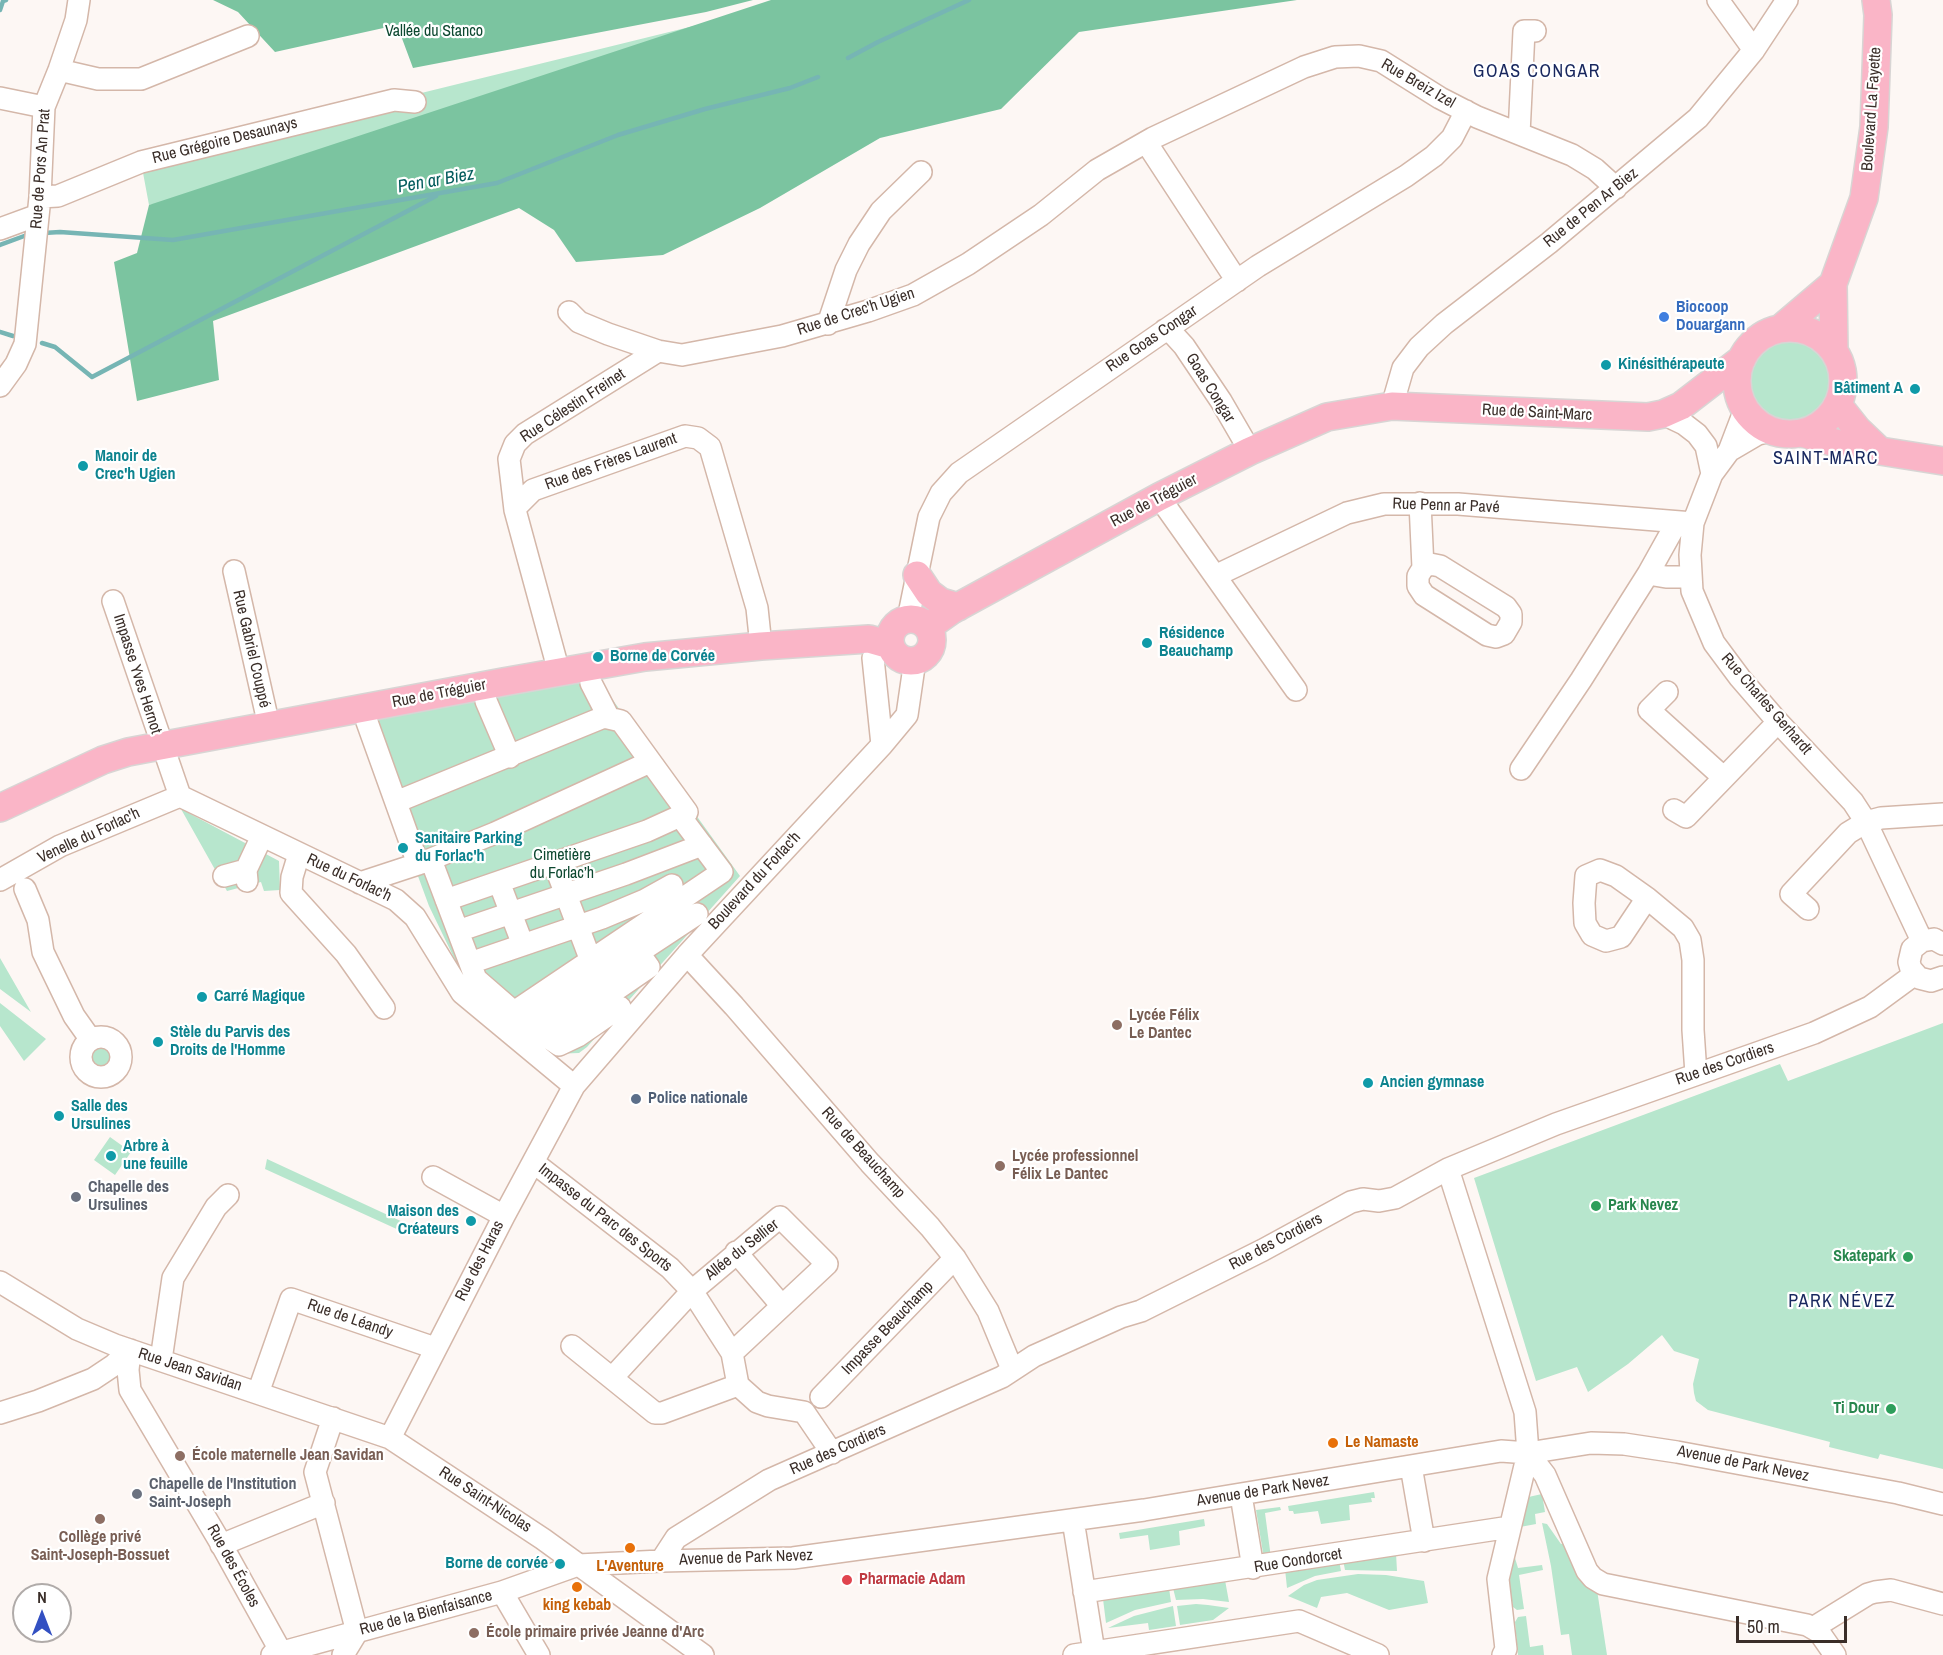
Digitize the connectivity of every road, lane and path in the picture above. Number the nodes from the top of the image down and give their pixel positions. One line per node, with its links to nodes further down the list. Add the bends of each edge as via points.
1 (79, 0): 8 (street, Rue de Pors An Prat)
2 (1718, 0): 7 (street)
3 (1787, 0): 7 (street, Rue de Pen Ar Biez)
4 (1876, 0): 20 (main road, Boulevard La Fayette, via 1874,127 1864,198)
5 (1535, 31): 13 (street, via 1524,31)
6 (248, 36): 8 (street, via 141,79 98,79)
7 (1754, 50): 16 (street, Rue de Pen Ar Biez, via 1698,118)
8 (59, 70): 11 (street, Rue de Pors An Prat)
9 (0, 98): 11 (street)
10 (415, 102): 17 (street, Rue Grégoire Desaunays, via 394,99 141,162)
11 (44, 107): 17 (street, Rue de Pors An Prat)
12 (1466, 111): 13 (street, Rue Breiz Izel); 14 (street, Rue Breiz Izel, via 1381,61 1359,56 1335,57 1304,67); 19 (street, Rue Goas Congar, via 1452,138 1434,156)
13 (1519, 134): 16 (street, Rue Breiz Izel, via 1572,155)
14 (1146, 142): 19 (street); 22 (street, Rue de Crec'h Ugien, via 1097,170 1041,215 968,264 913,294)
15 (921, 172): 22 (street, via 880,211 859,244)
16 (1616, 188): 30 (street, Rue de Pen Ar Biez, via 1419,347 1403,368)
17 (39, 206): 18 (street, Rue Grégoire Desaunays); 28 (street, Rue de Pors An Prat, via 25,344)
18 (0, 229)
19 (1237, 281): 24 (street, Rue Goas Congar)
20 (1833, 284): 23 (main road, Boulevard La Fayette); 26 (main road, Boulevard La Fayette)
21 (569, 312): 25 (street, Rue de Crec'h Ugien, via 586,325)
22 (828, 324): 25 (street, Rue de Crec'h Ugien, via 682,355)
23 (1780, 329): 26 (main road, via 1810,332); 27 (main road, via 1761,337)
24 (1164, 330): 36 (street, Goas Congar, via 1184,346); 47 (street, Rue Goas Congar, via 959,473 941,493 929,517)
25 (658, 351): 42 (street, Rue Célestin Freinet, via 515,444 509,459)
26 (1834, 351): 29 (main road, via 1843,379)
27 (1742, 358): 31 (main road); 32 (main road, via 1737,386)
28 (0, 386)
29 (1838, 405): 34 (main road, via 1829,418); 35 (main road)
30 (1392, 406): 31 (main road, Rue de Saint-Marc, via 1626,418); 36 (main road, Rue de Tréguier, via 1327,417)
31 (1672, 410): 32 (main road, Rue de Saint-Marc, via 1717,403); 39 (street, via 1706,446)
32 (1746, 412): 33 (main road); 37 (street, Rue Charles Gerhardt)
33 (1770, 431): 34 (main road); 37 (street, Rue Charles Gerhardt)
34 (1802, 433): 35 (main road, via 1842,445)
35 (1879, 450): 38 (main road)
36 (1250, 451): 40 (main road, Rue de Tréguier)
37 (1729, 451): 39 (street, Rue Charles Gerhardt)
38 (1943, 461)
39 (1712, 474): 43 (street, Rue Charles Gerhardt)
40 (1159, 497): 48 (street); 51 (main road, Rue de Tréguier)
41 (1420, 503): 43 (street, Rue Penn ar Pavé); 44 (street); 48 (street, Rue Penn ar Pavé, via 1384,504 1347,513)
42 (515, 510): 53 (street, Rue des Frères Laurent, via 533,490 685,436 698,438 710,447 757,608); 56 (street)
43 (1685, 523): 46 (street); 49 (street, Rue Charles Gerhardt)
44 (1423, 568)
45 (234, 571): 64 (street, Rue Gabriel Couppé)
46 (1648, 574): 49 (street); 69 (street)
47 (917, 575): 51 (main road, via 929,593); 52 (street, Rue Goas Congar)
48 (1215, 576): 58 (street)
49 (1690, 577): 63 (street, Rue Charles Gerhardt, via 1714,643)
50 (113, 601): 66 (street, Impasse Yves Hernot)
51 (958, 607): 52 (main road, Rue de Tréguier)
52 (918, 623): 54 (main road, via 901,621); 55 (main road, via 932,638 929,650)
53 (761, 646): 54 (main road, Rue de Tréguier, via 869,639); 56 (main road, Rue de Tréguier, via 645,657)
54 (882, 651): 55 (main road); 102 (street, Boulevard du Forlac'h, via 882,745)
55 (915, 660): 65 (street, via 907,715)
56 (559, 672): 64 (main road, Rue de Tréguier)
57 (591, 684): 61 (street)
58 (1296, 690)
59 (1667, 692): 70 (street, via 1649,710)
60 (486, 701): 67 (street)
61 (609, 718): 67 (street); 68 (street, via 621,721)
62 (367, 722): 72 (street)
63 (1779, 722): 70 (street); 77 (street, Rue Charles Gerhardt, via 1853,802)
64 (269, 726): 66 (main road, Rue de Tréguier)
65 (882, 745)
66 (161, 746): 71 (street); 73 (main road, Rue de Tréguier, via 103,760)
67 (510, 757): 72 (street)
68 (650, 762): 76 (street, via 687,812); 82 (street)
69 (1521, 769)
70 (1723, 777): 74 (street, via 1686,817)
71 (180, 796): 78 (street, Rue du Forlac'h); 86 (street, Venelle du Forlac'h, via 60,846)
72 (396, 802): 82 (street)
73 (0, 808)
74 (1674, 810)
75 (1943, 814): 77 (street)
76 (680, 816): 79 (street); 80 (street)
77 (1866, 822): 94 (street, via 1848,833 1791,894); 99 (street, Rue Charles Gerhardt)
78 (262, 836): 81 (street, Rue du Forlac'h); 85 (street, via 246,875)
79 (621, 840): 83 (street); 84 (street)
80 (702, 845): 84 (street); 103 (street, via 722,872)
81 (299, 854): 88 (street, Rue du Forlac'h); 108 (street, via 291,894 346,954)
82 (424, 862): 88 (street); 92 (street)
83 (554, 863): 87 (street); 90 (street)
84 (633, 871): 90 (street); 93 (street)
85 (224, 876)
86 (15, 879): 110 (street, via 38,920 43,952 74,1016)
87 (499, 882): 92 (street); 95 (street)
88 (360, 883): 112 (street, Rue du Forlac'h, via 396,900 415,917 462,993)
89 (672, 885): 93 (street)
90 (567, 894): 95 (street); 97 (street)
91 (1647, 898): 111 (street, via 1683,928 1690,939)
92 (446, 900): 98 (street)
93 (645, 900): 97 (street)
94 (1808, 909)
95 (511, 913): 98 (street); 101 (street)
96 (698, 914): 109 (street, via 639,953 649,967)
97 (578, 926): 101 (street); 103 (street)
98 (458, 931): 104 (street)
99 (1922, 941): 100 (street, via 1934,939); 105 (street, via 1910,956)
100 (1943, 944)
101 (523, 945): 104 (street)
102 (687, 955): 112 (street, Boulevard du Forlac'h); 119 (street, Rue de Beauchamp)
103 (591, 961): 109 (street)
104 (470, 963): 109 (street, via 476,979)
105 (1915, 975): 106 (street, via 1931,981); 111 (street, Rue des Cordiers, via 1870,1007 1842,1021)
106 (1943, 977)
107 (620, 1007): 109 (street, via 559,1045)
108 (384, 1008)
109 (530, 1025)
110 (92, 1040)
111 (1696, 1074): 114 (street, Rue des Cordiers, via 1556,1124)
112 (574, 1086): 113 (street, Rue des Haras)
113 (533, 1162): 117 (street, Rue des Haras); 121 (street, Impasse du Parc des Sports, via 645,1247)
114 (1448, 1169): 128 (street, Rue des Cordiers, via 1395,1198 1351,1202 1150,1306); 137 (street, via 1525,1412)
115 (433, 1177): 117 (street)
116 (228, 1195): 127 (street, via 216,1207 172,1278)
117 (504, 1216): 124 (street, Rue des Haras)
118 (736, 1252): 121 (street, Allée du Sellier); 122 (street); 122 (street, Allée du Sellier, via 780,1217 827,1263)
119 (955, 1258): 128 (street, Rue de Beauchamp, via 988,1311); 132 (street, Impasse Beauchamp)
120 (4, 1284): 125 (street, Rue Jean Savidan, via 77,1329)
121 (692, 1291): 126 (street, Impasse du Parc des Sports); 129 (street, Allée du Sellier)
122 (782, 1306): 126 (street, Allée du Sellier)
123 (572, 1346): 129 (street)
124 (435, 1348): 131 (street, Rue de Léandy, via 291,1299); 135 (street, Rue des Haras)
125 (130, 1350): 127 (street, Rue Jean Savidan); 133 (street, via 93,1379); 145 (street, Rue des Écoles, via 130,1390)
126 (732, 1353): 130 (street, Impasse du Parc des Sports)
127 (161, 1360): 131 (street, Rue Jean Savidan)
128 (1012, 1369): 136 (street, Rue des Cordiers, via 1002,1377)
129 (612, 1378): 130 (street, via 655,1413)
130 (738, 1385): 136 (street, via 757,1402 804,1412)
131 (258, 1392): 134 (street, Rue Jean Savidan)
132 (821, 1397)
133 (0, 1413)
134 (333, 1418): 135 (street, Rue Jean Savidan); 140 (street, via 315,1472)
135 (390, 1438): 147 (street, Rue Saint-Nicolas)
136 (832, 1453): 146 (street, Rue des Cordiers, via 769,1480 676,1538)
137 (1528, 1453): 138 (street, Avenue de Park Nevez, via 1501,1451); 141 (street, Avenue de Park Nevez, via 1591,1443 1624,1444); 143 (street); 152 (street, via 1545,1475 1593,1578 1603,1584)
138 (1411, 1466): 139 (street, Avenue de Park Nevez); 144 (street)
139 (1241, 1495): 142 (street, Avenue de Park Nevez); 148 (street)
140 (324, 1503): 145 (street); 153 (street)
141 (1943, 1504)
142 (1073, 1520): 146 (street, Avenue de Park Nevez, via 793,1558); 150 (street)
143 (1510, 1527): 144 (street, Rue Condorcet); 160 (street, via 1498,1579 1506,1649)
144 (1424, 1541): 148 (street, Rue Condorcet)
145 (221, 1545): 155 (street, Rue des Écoles)
146 (662, 1561): 147 (street, Avenue de Park Nevez)
147 (578, 1565): 149 (street, Rue de la Bienfaisance); 158 (street, Rue Saint-Nicolas)
148 (1253, 1568): 150 (street, Rue Condorcet)
149 (502, 1592): 153 (street, Rue de la Bienfaisance); 157 (street)
150 (1084, 1592): 154 (street)
151 (1943, 1604): 152 (street, via 1891,1590 1875,1592)
152 (1813, 1628): 161 (street)
153 (357, 1632): 155 (street, Rue de la Bienfaisance); 156 (street)
154 (1084, 1653): 159 (street, via 1299,1622)
155 (277, 1654)
156 (344, 1655)
157 (539, 1655)
158 (703, 1655)
159 (1378, 1655)
160 (1503, 1655)
161 (1835, 1655)

